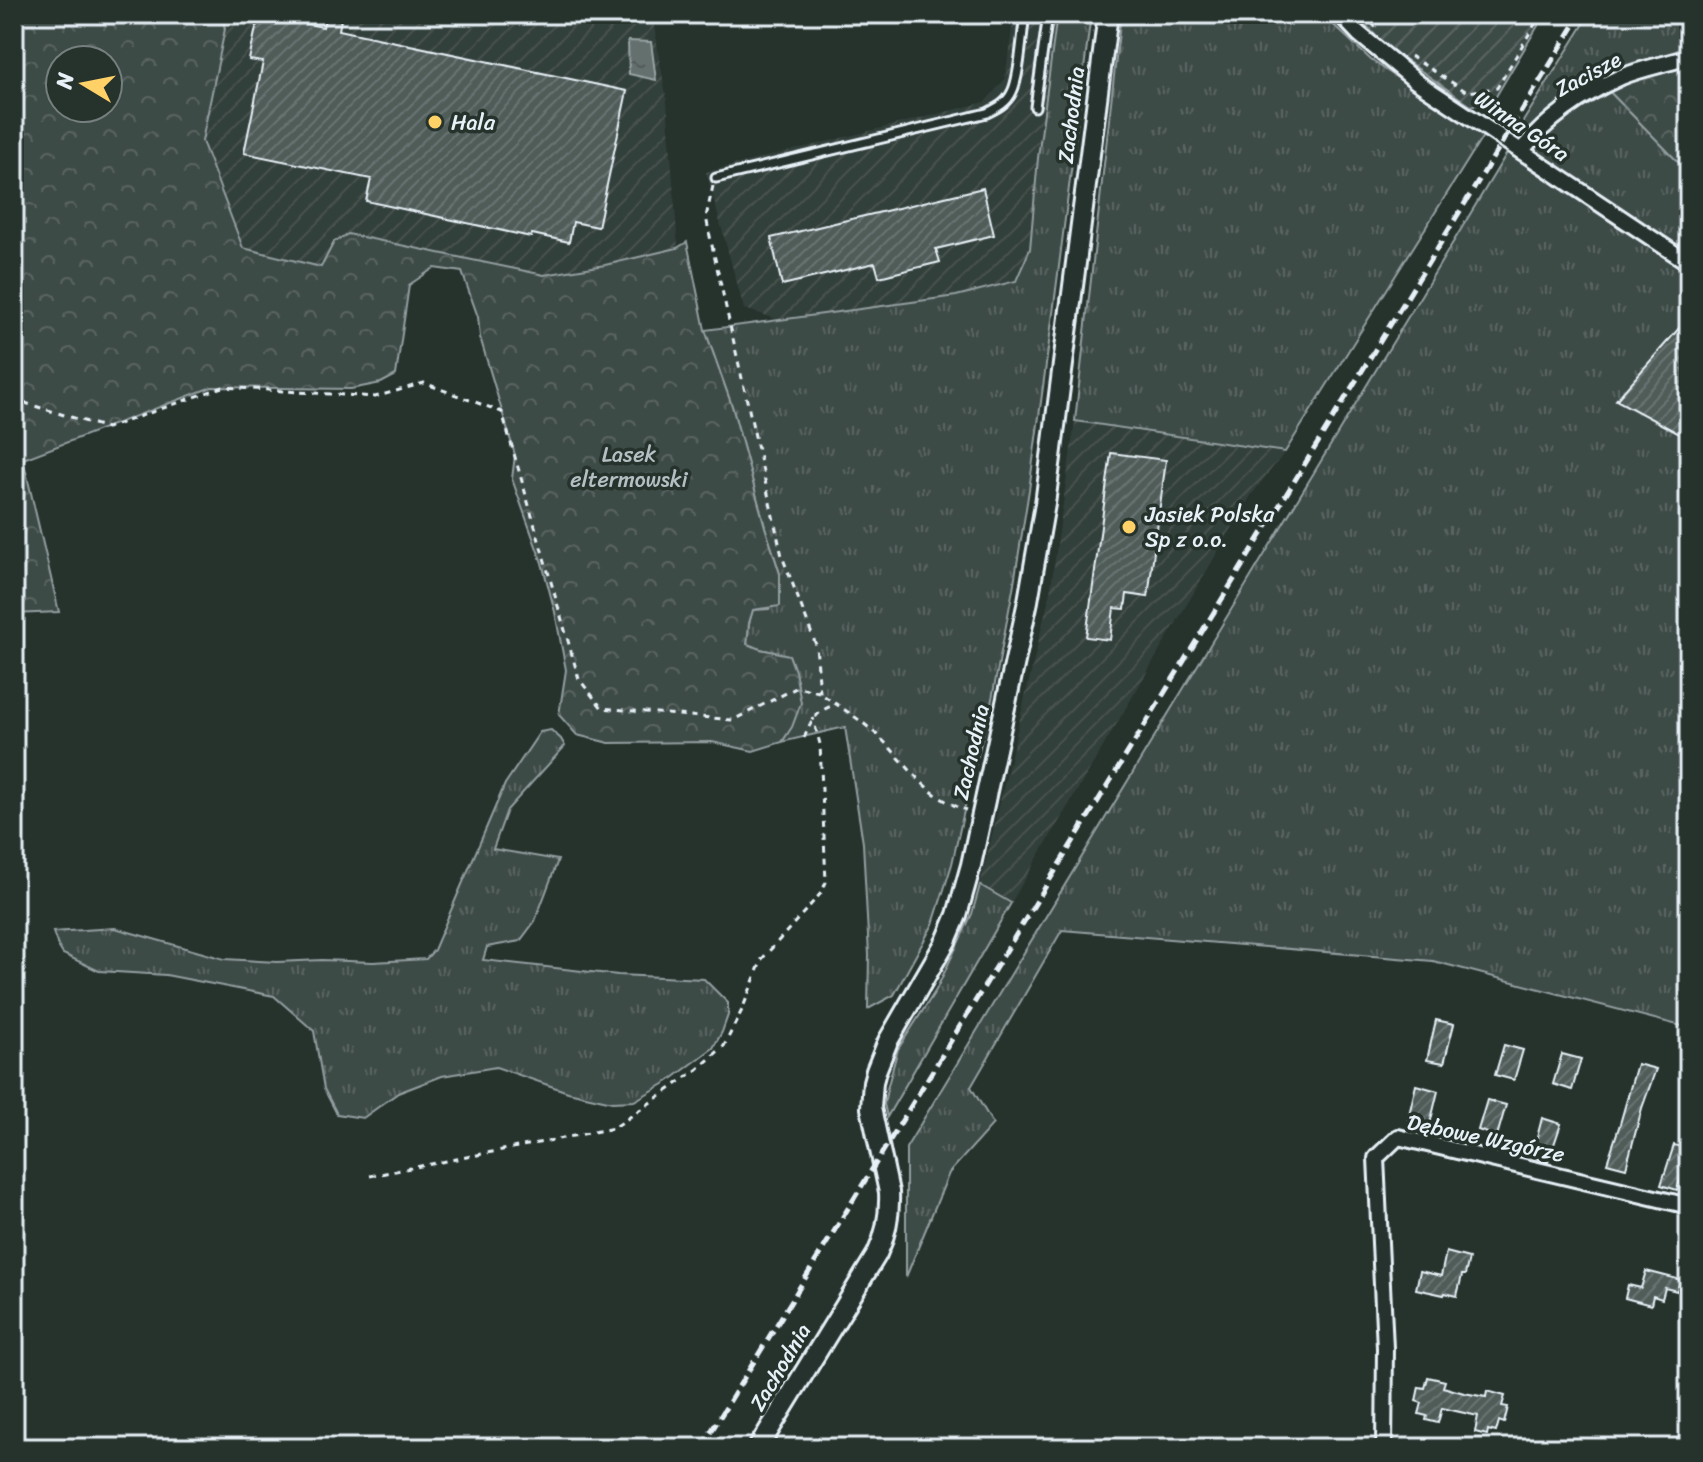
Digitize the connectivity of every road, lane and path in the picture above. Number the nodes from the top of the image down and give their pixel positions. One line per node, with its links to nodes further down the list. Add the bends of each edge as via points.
1 (1025, 14): 12 (lane, via 1012,94 1001,106)
2 (1048, 14): 10 (lane)
3 (1108, 14): 19 (street, Zachodnia, via 1045,504)
4 (1340, 14): 11 (street, Winna Góra, via 1417,82)
5 (1364, 14): 7 (path)
6 (1541, 14): 8 (path, via 1497,88 1467,92)
7 (1387, 39)
8 (1405, 52)
9 (1689, 59): 11 (street, Zacisze, via 1622,77 1573,103)
10 (1035, 107)
11 (1521, 151): 13 (street, Winna Góra)
12 (716, 178): 16 (path, via 706,217 782,556 816,645 820,693)
13 (1689, 263)
14 (14, 396): 15 (path, via 107,428 223,387 375,397 424,383 502,412 579,679 602,708 733,720 798,687)
15 (819, 692)
16 (836, 704): 17 (path); 19 (path, via 874,732 939,798)
17 (813, 718): 18 (path); 20 (path, via 820,744 826,882 762,959 724,1046 614,1128)
18 (804, 738)
19 (982, 813): 22 (street, Zachodnia, via 957,915 876,1071 871,1108 889,1206 881,1245)
20 (370, 1176)
21 (1689, 1206): 23 (street, Dębowe Wzgórze, via 1398,1137 1376,1158)
22 (758, 1448)
23 (1384, 1448)

